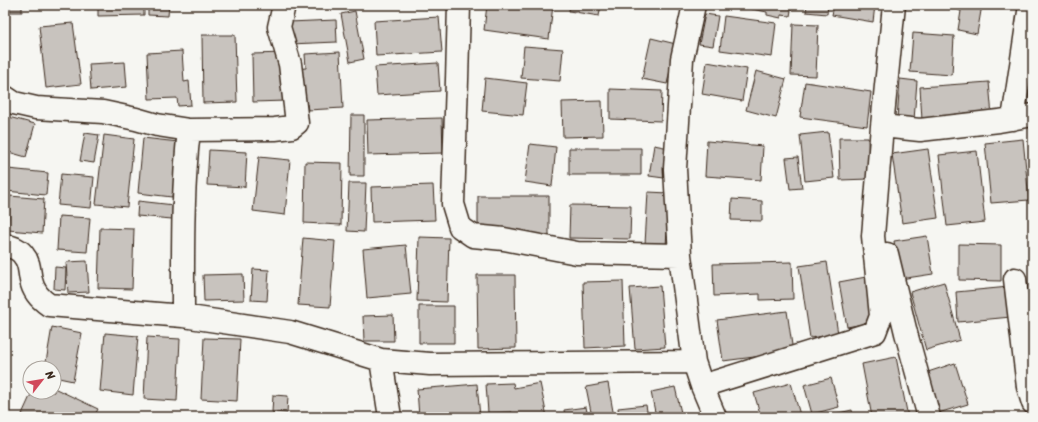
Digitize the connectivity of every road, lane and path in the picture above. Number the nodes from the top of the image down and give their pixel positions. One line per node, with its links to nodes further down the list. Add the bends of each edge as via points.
1 (284, 5): 9 (street, via 279,27 290,64 297,122 292,127 275,129)
2 (459, 5): 12 (street, via 453,204 460,227 473,236 504,239 577,254)
3 (694, 5): 12 (street, via 682,59 675,169)
4 (894, 5): 8 (street)
5 (1030, 5): 7 (street)
6 (5, 97): 9 (street, via 14,103 36,108 103,112)
7 (1023, 117): 8 (street, via 920,130)
8 (882, 126): 10 (street)
9 (189, 130): 14 (street, via 184,188)
10 (873, 236): 17 (street, via 881,316 875,332); 21 (street, via 887,253)
11 (5, 245): 14 (street, via 24,255 35,291 40,299 49,305)
12 (680, 255): 16 (street)
13 (1014, 279): 18 (street, via 1028,387)
14 (183, 316): 15 (street, via 290,332)
15 (381, 360): 16 (street, via 430,364); 19 (street)
16 (694, 362): 17 (street)
17 (702, 386): 20 (street)
18 (1033, 403)
19 (390, 417)
20 (715, 417)
21 (929, 417)

